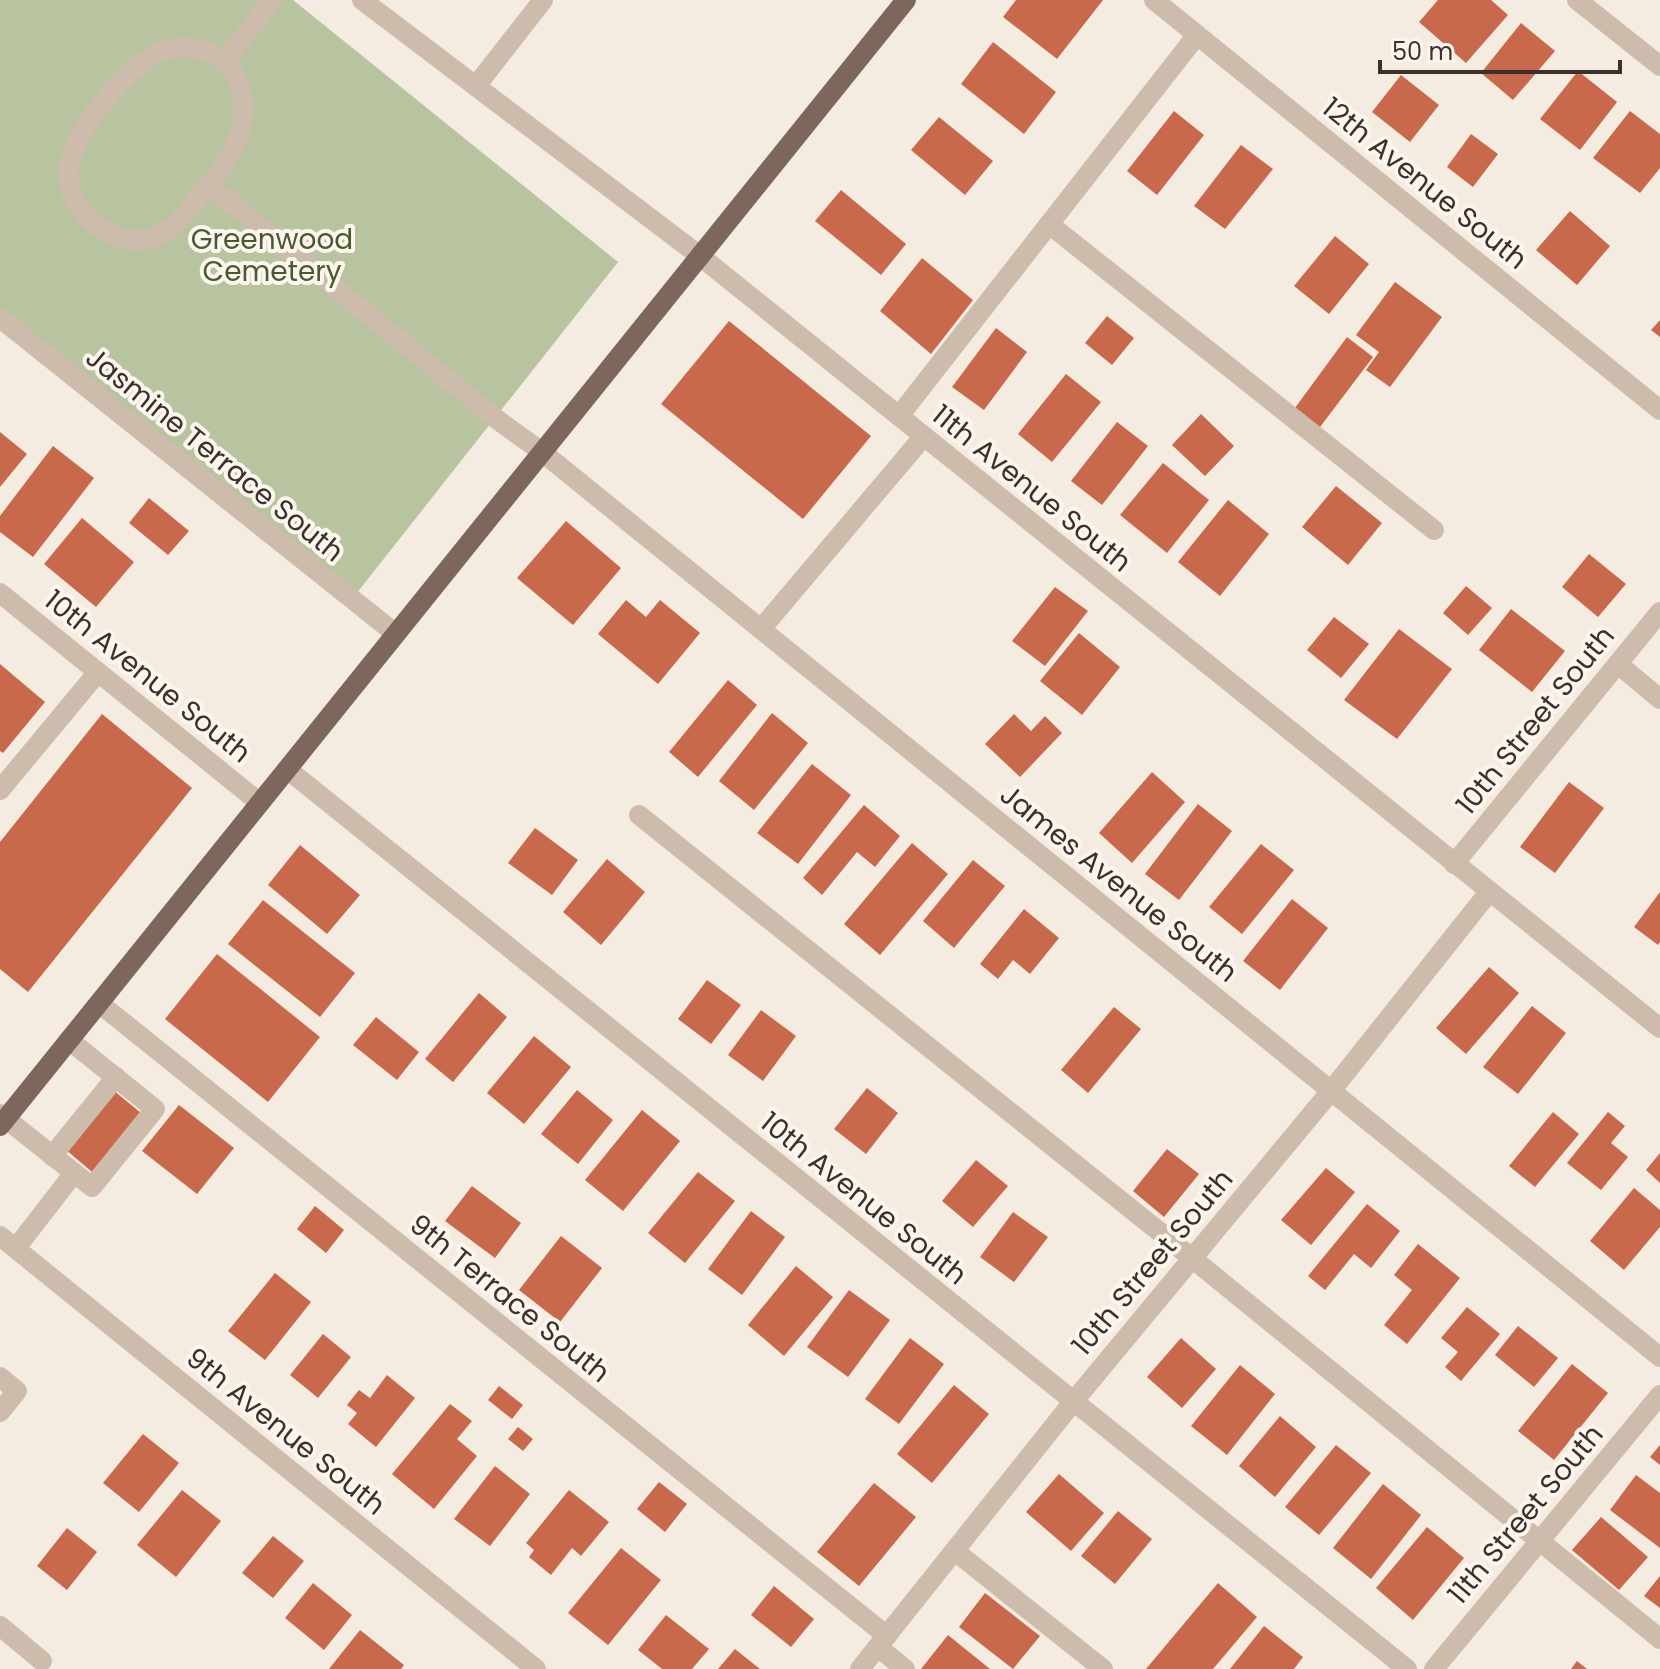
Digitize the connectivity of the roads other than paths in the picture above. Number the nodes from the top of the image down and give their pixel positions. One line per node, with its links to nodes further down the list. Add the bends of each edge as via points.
1 (272, 0): 8 (street)
2 (362, 0): 10 (street, 11th Avenue South)
3 (543, 0): 10 (street)
4 (906, 0): 13 (main road)
5 (1154, 0): 7 (street, 12th Avenue South)
6 (1577, 0): 9 (street)
7 (1197, 35): 12 (street); 15 (street, 12th Avenue South)
8 (225, 61): 11 (street, via 243,98 243,126); 11 (street, via 185,47 144,61 92,120 68,176 88,218 110,234 134,240 172,226)
9 (1660, 66)
10 (476, 86): 13 (street, 11th Avenue South)
11 (209, 185): 18 (street, James Avenue South)
12 (1049, 224): 16 (street); 19 (street)
13 (700, 256): 16 (street, 11th Avenue South); 18 (main road)
14 (0, 318): 23 (street, Jasmine Terrace South)
15 (1660, 410)
16 (899, 416): 17 (street, 11th Avenue South)
17 (924, 436): 22 (street); 31 (street, 11th Avenue South)
18 (542, 452): 22 (street, James Avenue South); 23 (main road)
19 (1434, 530)
20 (0, 593): 25 (street, 10th Avenue South)
21 (1660, 612): 24 (street, 10th Street South)
22 (761, 629): 37 (street, James Avenue South)
23 (396, 634): 27 (main road)
24 (1618, 664): 26 (street); 31 (street, 10th Street South)
25 (98, 672): 28 (street); 29 (street, 10th Avenue South)
26 (1660, 699)
27 (287, 769): 29 (main road); 46 (street, 10th Avenue South)
28 (0, 790)
29 (260, 803): 33 (main road)
30 (639, 815): 42 (street)
31 (1454, 864): 32 (street, 11th Avenue South)
32 (1489, 892): 34 (street, 11th Avenue South); 37 (street, 10th Street South)
33 (99, 1003): 35 (main road); 52 (street, 9th Terrace South)
34 (1660, 1028)
35 (69, 1040): 36 (street); 38 (main road)
36 (116, 1077): 39 (street); 40 (street, via 155,1109 92,1187)
37 (1331, 1091): 42 (street, 10th Street South); 43 (street, James Avenue South)
38 (2, 1120): 39 (street)
39 (52, 1156): 40 (street)
40 (74, 1173): 41 (street)
41 (8, 1242): 54 (street, 9th Avenue South)
42 (1192, 1258): 46 (street, 10th Street South); 48 (street)
43 (1660, 1357)
44 (0, 1377): 47 (street, via 17,1391)
45 (1660, 1395): 48 (street, 11th Street South)
46 (1073, 1402): 49 (street, 10th Street South); 58 (street, 10th Avenue South)
47 (0, 1412)
48 (1539, 1542): 51 (street); 59 (street, 11th Street South)
49 (956, 1552): 52 (street, 10th Street South); 57 (street)
50 (0, 1626): 53 (street)
51 (1660, 1639)
52 (882, 1641): 55 (street, 10th Street South); 56 (street, 9th Terrace South)
53 (42, 1661)
54 (536, 1669)
55 (860, 1669)
56 (905, 1669)
57 (1103, 1669)
58 (1407, 1669)
59 (1434, 1669)

